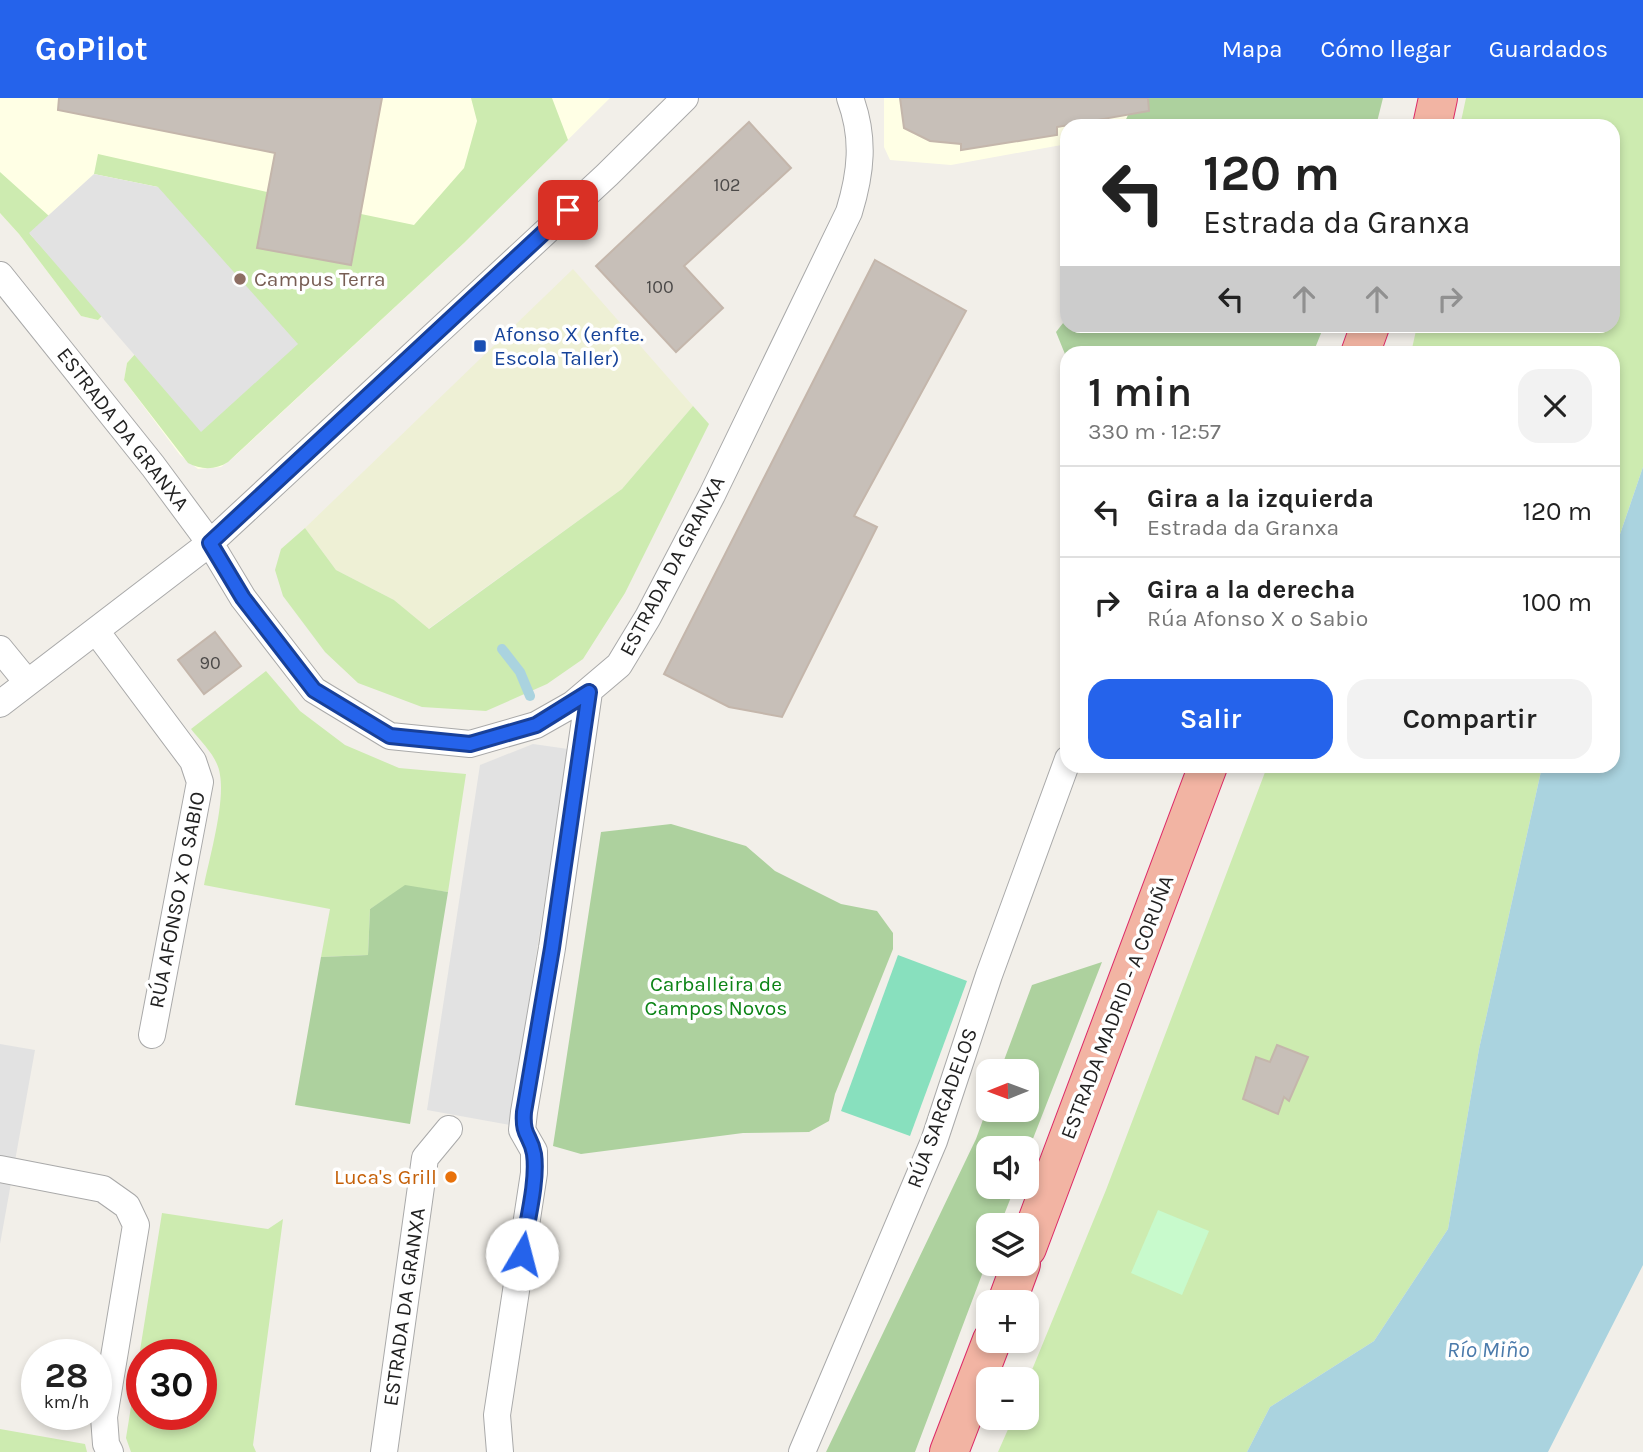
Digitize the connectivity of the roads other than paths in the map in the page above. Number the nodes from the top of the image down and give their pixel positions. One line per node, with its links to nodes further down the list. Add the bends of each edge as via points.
1 (685, 98): 6 (street)
2 (850, 98): 10 (street, ESTRADA DA GRANXA, via 860,146 860,179 849,212 648,617 619,665)
3 (1438, 98): 4 (highway)
4 (1434, 119)
5 (0, 275): 6 (street, ESTRADA DA GRANXA)
6 (210, 543): 7 (street); 10 (street, ESTRADA DA GRANXA, via 243,598 314,690 390,736 470,744 536,725)
7 (96, 631): 9 (street); 14 (street, RÚA AFONSO X O SABIO, via 193,761 200,782)
8 (0, 649): 9 (street)
9 (27, 682): 11 (street)
10 (589, 692): 21 (street, via 522,1129 534,1151 534,1172 497,1415)
11 (0, 704)
12 (1063, 773): 22 (street, RÚA SARGADELOS, via 934,1140)
13 (1205, 773): 17 (highway, ESTRADA MADRID - A CORUÑA)
14 (152, 1035)
15 (449, 1129): 20 (street, ESTRADA DA GRANXA, via 425,1158)
16 (0, 1169): 19 (street, via 103,1189 127,1206 135,1225 104,1418)
17 (1039, 1216)
18 (987, 1353): 23 (highway)
19 (110, 1452)
20 (384, 1452)
21 (500, 1452)
22 (802, 1452)
23 (949, 1452)

